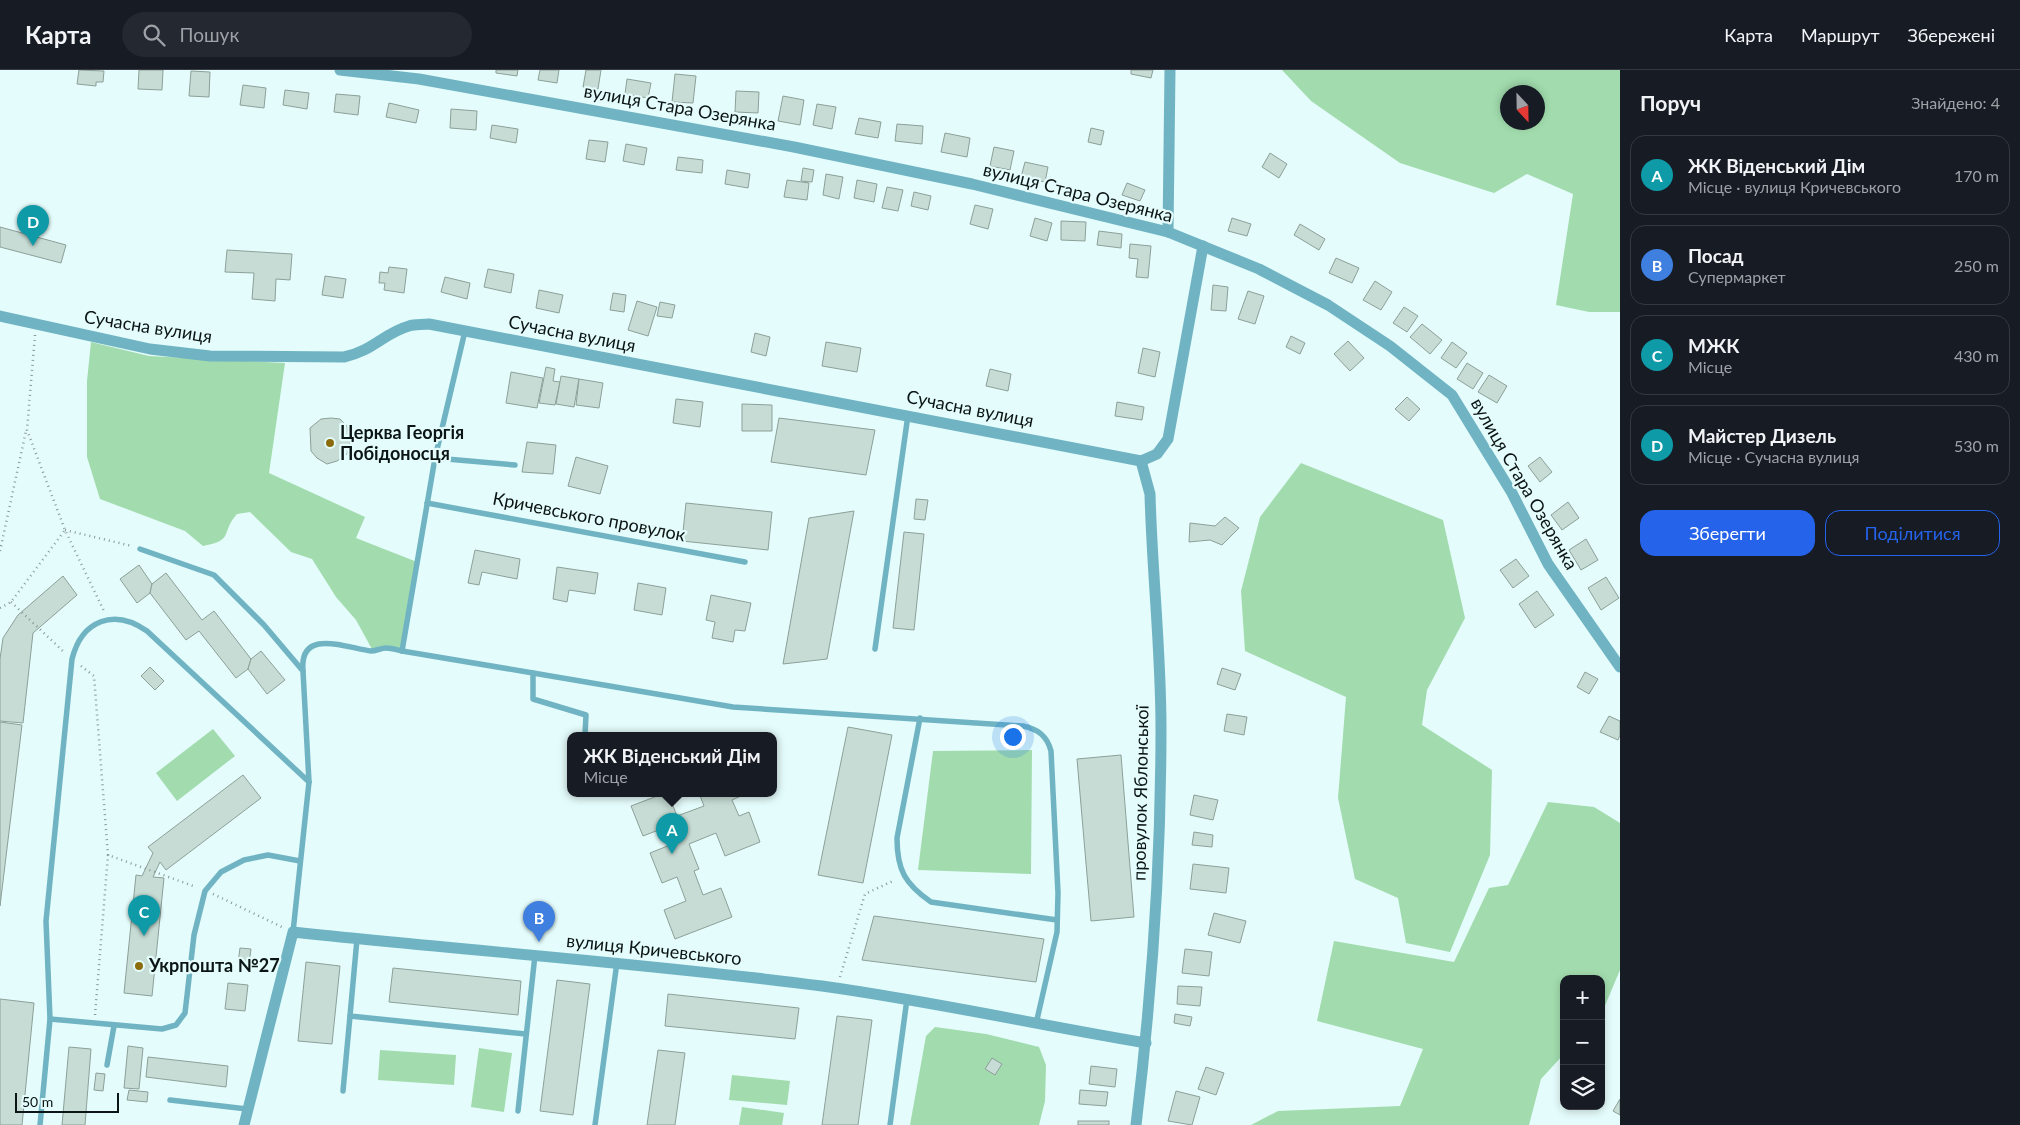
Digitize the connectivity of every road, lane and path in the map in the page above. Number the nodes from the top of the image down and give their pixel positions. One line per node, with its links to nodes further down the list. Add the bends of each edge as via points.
1 (340, 70): 3 (street, вулиця Стара Озерянка)
2 (1170, 70): 4 (street)
3 (376, 72): 4 (street, вулиця Стара Озерянка, via 794,147 972,184)
4 (1168, 232): 5 (street, вулиця Стара Озерянка)
5 (1203, 246): 12 (street, via 1168,439 1157,454); 25 (street, вулиця Стара Озерянка, via 1259,269 1328,305 1390,346 1452,395 1512,493 1548,564)
6 (0, 316): 7 (street, Сучасна вулиця)
7 (36, 324): 8 (street, Сучасна вулиця, via 150,348 210,356 344,356 362,353 392,333 410,326 429,324); 10 (path)
8 (464, 331): 9 (street, Сучасна вулиця); 11 (lane)
9 (908, 415): 12 (street, Сучасна вулиця); 22 (lane)
10 (27, 430): 15 (path); 17 (path)
11 (436, 458): 13 (lane); 14 (lane)
12 (1141, 461): 48 (street, провулок Яблонської, via 1150,494 1161,726 1159,873)
13 (514, 465)
14 (427, 503): 18 (lane, Кричевського провулок); 23 (lane)
15 (65, 530): 16 (path); 19 (path); 21 (path)
16 (140, 548): 26 (lane, via 214,575 264,625)
17 (0, 551)
18 (745, 562)
19 (11, 602): 20 (path); 24 (path)
20 (0, 608)
21 (107, 619): 24 (lane, via 83,633); 30 (lane, via 122,619 147,631)
22 (875, 649)
23 (402, 651): 26 (lane, via 386,648 373,651 322,642 304,656); 27 (lane)
24 (72, 659): 31 (path, via 94,676); 43 (lane, via 46,920)
25 (1620, 667)
26 (303, 671): 30 (lane)
27 (533, 673): 28 (lane, via 733,707); 29 (lane, via 533,699 586,716)
28 (920, 718): 33 (lane, via 897,838 897,858); 35 (lane, via 1023,726 1045,737 1051,751)
29 (585, 732)
30 (309, 782): 32 (lane)
31 (108, 855): 34 (path); 44 (path)
32 (300, 861): 34 (lane, via 268,854 244,860 222,872); 36 (lane)
33 (903, 876): 35 (lane, via 915,891 931,902); 40 (path, via 865,894)
34 (205, 891): 36 (path); 46 (lane, via 194,935 182,1020 162,1029)
35 (1057, 920): 45 (lane, via 1056,939)
36 (292, 932): 37 (street, вулиця Кричевського); 52 (street)
37 (357, 939): 38 (street, вулиця Кричевського); 42 (lane)
38 (535, 955): 39 (street, вулиця Кричевського); 47 (lane)
39 (617, 962): 40 (street, вулиця Кричевського); 56 (lane)
40 (836, 988): 41 (street, вулиця Кричевського)
41 (907, 999): 45 (street, вулиця Кричевського); 57 (lane)
42 (350, 1016): 47 (lane); 50 (lane)
43 (50, 1019): 44 (lane); 54 (lane)
44 (94, 1023): 46 (lane)
45 (1036, 1024): 48 (street, вулиця Кричевського)
46 (114, 1026): 49 (lane)
47 (526, 1034): 53 (lane)
48 (1146, 1044): 58 (street, провулок Яблонської)
49 (107, 1065)
50 (343, 1091)
51 (170, 1100): 52 (lane)
52 (247, 1109): 55 (street)
53 (518, 1111)
54 (40, 1125)
55 (244, 1125)
56 (596, 1125)
57 (890, 1125)
58 (1136, 1125)

